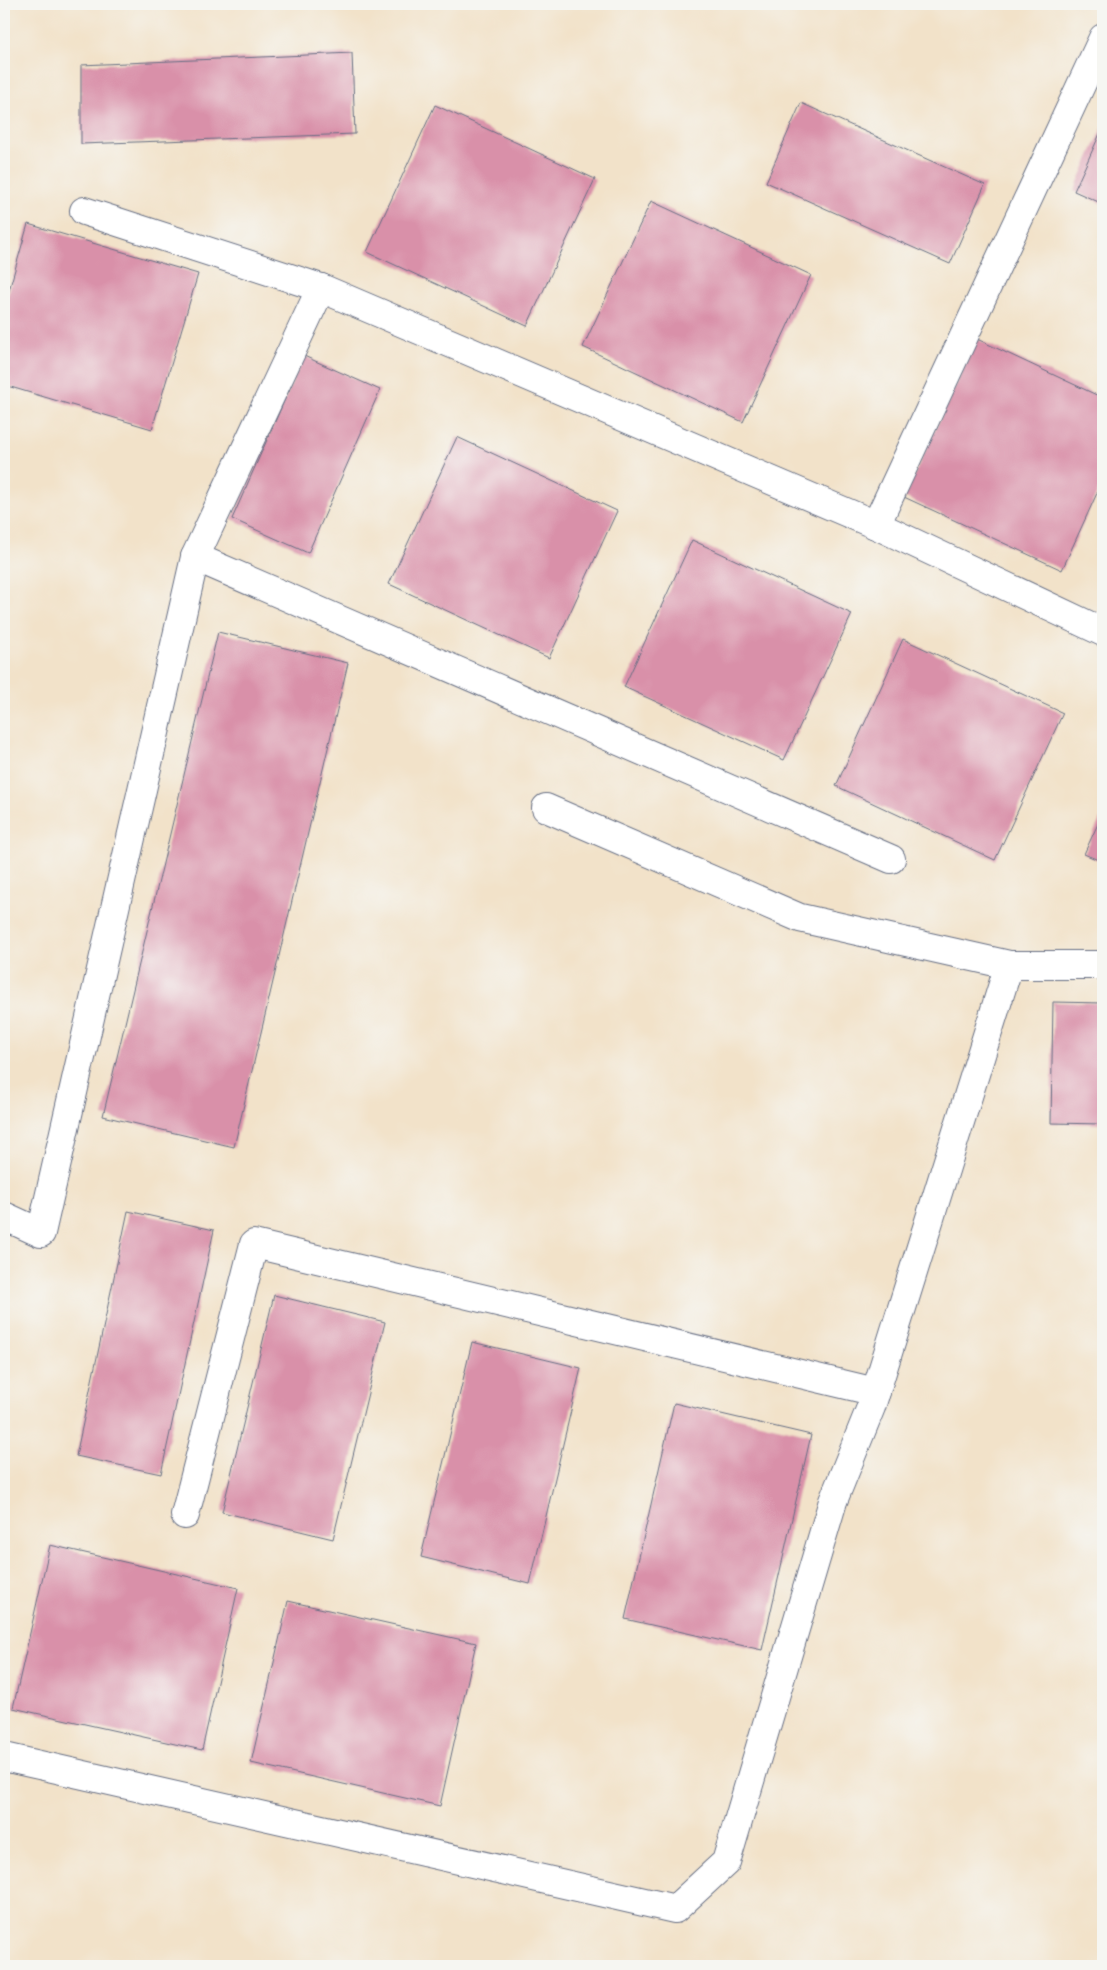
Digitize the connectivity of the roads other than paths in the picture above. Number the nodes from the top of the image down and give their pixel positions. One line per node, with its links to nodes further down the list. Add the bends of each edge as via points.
1 (1103, 38): 4 (lane)
2 (84, 211): 3 (lane)
3 (322, 288): 4 (lane); 5 (lane)
4 (876, 525): 6 (lane)
5 (195, 557): 8 (lane); 11 (lane, via 41,1233)
6 (1103, 632)
7 (546, 808): 9 (lane, via 800,918)
8 (891, 859)
9 (1010, 965): 10 (lane); 12 (lane)
10 (1103, 965)
11 (4, 1216)
12 (876, 1392): 13 (lane, via 254,1244); 14 (lane, via 833,1501 726,1862 675,1909)
13 (185, 1515)
14 (4, 1757)

